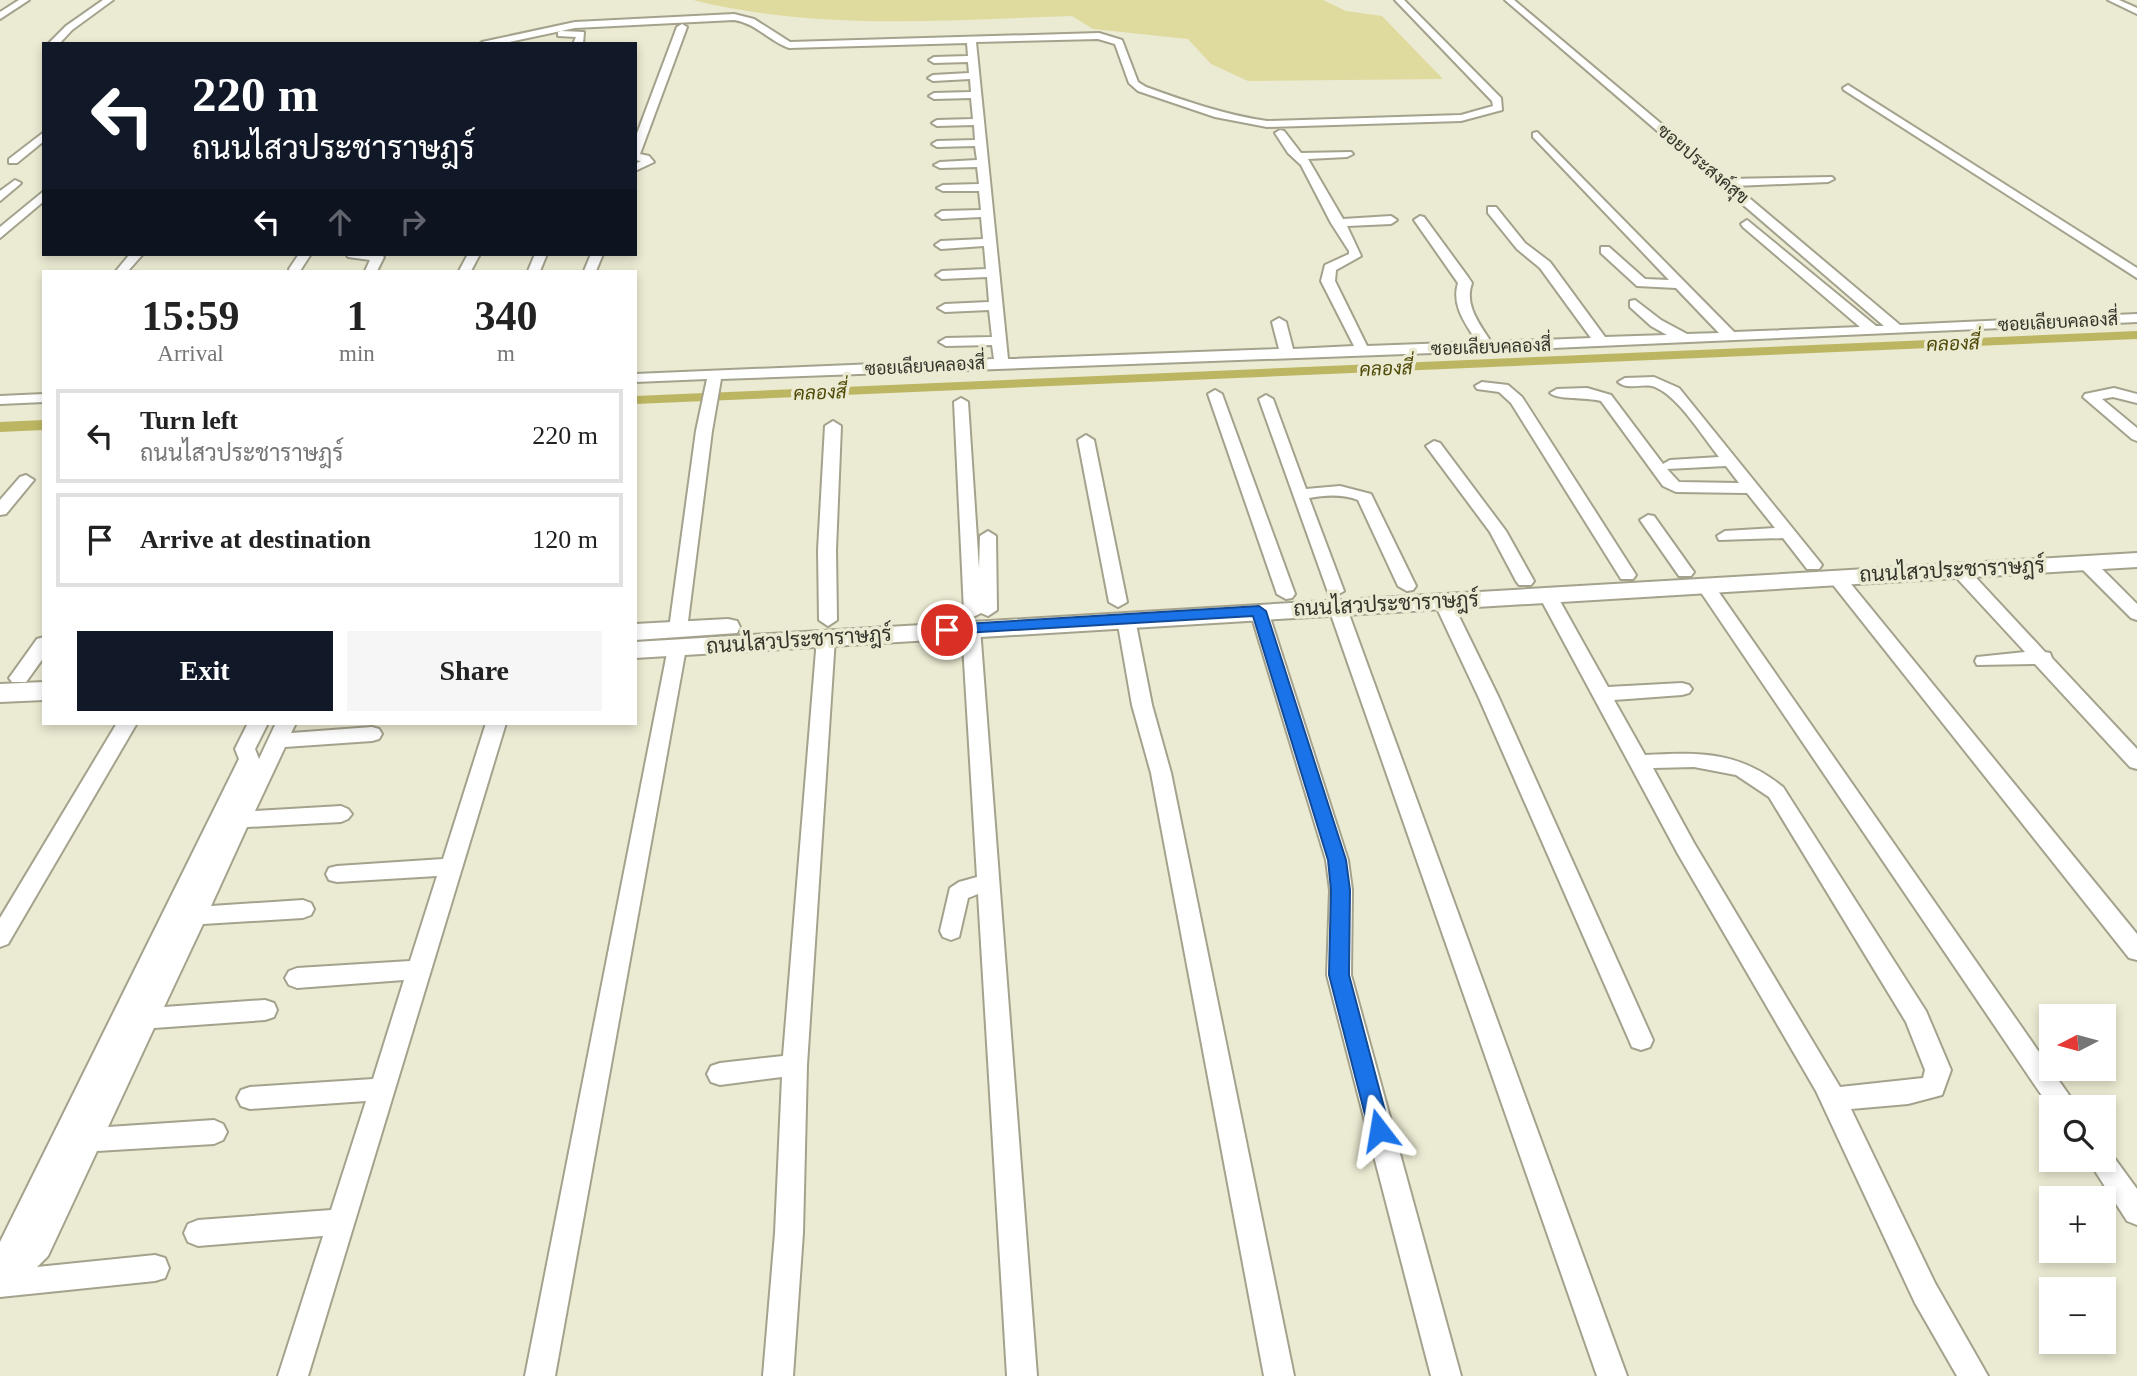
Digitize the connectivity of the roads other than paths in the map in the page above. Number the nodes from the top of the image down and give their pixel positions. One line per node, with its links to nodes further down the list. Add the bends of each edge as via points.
1 (25, 0): 7 (street)
2 (108, 0): 10 (street)
3 (1399, 0): 9 (street, via 1497,100 1498,108 1461,118 1267,124 1212,114 1142,89 1134,83 1119,42 1111,38)
4 (1509, 0): 38 (street, ซอยประสงค์สุข)
5 (2112, 0): 6 (street)
6 (2137, 11)
7 (0, 16)
8 (682, 27): 28 (street)
9 (971, 40): 11 (street, via 789,44 753,20 734,17 575,25); 14 (street)
10 (55, 42)
11 (494, 42)
12 (525, 42): 13 (street, via 576,32 582,36)
13 (579, 42)
14 (972, 59): 15 (street); 16 (street)
15 (934, 60)
16 (974, 76): 17 (street); 19 (street)
17 (933, 78)
18 (1847, 88): 61 (street)
19 (976, 95): 20 (street); 21 (street)
20 (934, 96)
21 (978, 122): 22 (street); 26 (street)
22 (937, 123)
23 (1280, 133): 31 (street)
24 (1537, 135): 63 (street)
25 (42, 137): 32 (street)
26 (980, 143): 27 (street); 33 (street)
27 (937, 144)
28 (637, 150)
29 (1347, 154): 31 (street, via 1318,150)
30 (637, 156): 35 (street, via 648,162)
31 (1299, 156): 48 (street)
32 (13, 161)
33 (982, 163): 34 (street); 39 (street)
34 (940, 165)
35 (637, 167)
36 (1828, 179): 38 (street)
37 (15, 183): 41 (street)
38 (1725, 183): 69 (street, ซอยประสงค์สุข)
39 (984, 187): 40 (street); 44 (street)
40 (943, 188)
41 (0, 197)
42 (41, 199): 50 (street)
43 (1492, 210): 75 (street, via 1521,246 1545,265)
44 (987, 213): 45 (street); 51 (street)
45 (943, 215)
46 (1420, 219): 76 (street, via 1462,277 1462,303)
47 (1391, 220): 48 (street)
48 (1337, 223): 77 (street, via 1355,256 1331,268 1328,281)
49 (1747, 224): 70 (street)
50 (0, 234)
51 (989, 243): 52 (street); 60 (street)
52 (941, 245)
53 (1605, 250): 63 (street, via 1642,283)
54 (135, 256): 58 (street)
55 (304, 256): 57 (street)
56 (369, 256): 59 (street, via 378,257)
57 (295, 269)
58 (122, 270)
59 (372, 270)
60 (992, 273): 62 (street); 65 (street)
61 (2137, 274)
62 (942, 275)
63 (1680, 284): 71 (street)
64 (1635, 304): 72 (street, via 1656,323)
65 (995, 306): 66 (street); 73 (street)
66 (945, 308)
67 (2137, 318): 69 (street, ซอยเลียบคลองสี่)
68 (1279, 322): 78 (street)
69 (1896, 329): 70 (street, ซอยเลียบคลองสี่)
70 (1872, 330): 71 (street, ซอยเลียบคลองสี่)
71 (1730, 336): 72 (street, ซอยเลียบคลองสี่)
72 (1684, 338): 75 (street, ซอยเลียบคลองสี่)
73 (998, 341): 74 (street); 79 (street)
74 (946, 342)
75 (1601, 342): 76 (street, ซอยเลียบคลองสี่)
76 (1487, 347): 77 (street, ซอยเลียบคลองสี่)
77 (1363, 351): 78 (street, ซอยเลียบคลองสี่)
78 (1286, 353): 79 (street, ซอยเลียบคลองสี่)
79 (1000, 362): 81 (street, ซอยเลียบคลองสี่)
80 (637, 378): 81 (street, ซอยเลียบคลองสี่)
81 (714, 378): 126 (street)
82 (1625, 382): 95 (street, via 1654,381 1674,391)
83 (1482, 386): 111 (street, via 1503,388 1517,400)
84 (1557, 393): 98 (street, via 1587,392 1606,398 1676,487)
85 (1215, 394): 116 (street)
86 (42, 398): 89 (street)
87 (1266, 399): 99 (street)
88 (2137, 399): 92 (street, via 2114,392 2090,397)
89 (0, 400)
90 (961, 402): 123 (street)
91 (833, 426): 124 (street)
92 (2137, 436)
93 (1086, 440): 120 (street)
94 (1434, 446): 115 (street, via 1498,531)
95 (1729, 461): 96 (street); 98 (street)
96 (1670, 465)
97 (26, 480): 101 (street)
98 (1755, 494): 100 (street); 103 (street)
99 (1300, 495): 114 (street, via 1345,489 1365,497); 118 (street)
100 (1706, 502)
101 (0, 510)
102 (1648, 520): 113 (street)
103 (1786, 533): 105 (street); 109 (street)
104 (988, 536): 123 (street)
105 (1725, 536)
106 (2137, 546): 109 (main road, ถนนไสวประชาราษฎร์)
107 (2137, 560): 108 (main road, ถนนไสวประชาราษฎร์)
108 (2086, 563): 110 (main road, ถนนไสวประชาราษฎร์); 122 (street)
109 (1813, 565): 113 (main road, ถนนไสวประชาราษฎร์)
110 (1959, 570): 112 (main road, ถนนไสวประชาราษฎร์); 129 (street)
111 (1627, 575): 113 (main road, ถนนไสวประชาราษฎร์); 115 (main road, ถนนไสวประชาราษฎร์)
112 (1836, 577): 113 (main road, ถนนไสวประชาราษฎร์); 151 (street)
113 (1695, 579): 117 (main road, ถนนไสวประชาราษฎร์); 160 (street)
114 (1406, 586): 115 (main road, ถนนไสวประชาราษฎร์); 118 (main road, ถนนไสวประชาราษฎร์)
115 (1513, 587): 117 (main road, ถนนไสวประชาราษฎร์); 119 (main road, ถนนไสวประชาราษฎร์)
116 (1286, 594): 118 (main road, ถนนไสวประชาราษฎร์); 120 (main road, ถนนไสวประชาราษฎร์)
117 (1547, 594): 134 (street)
118 (1336, 599): 119 (main road, ถนนไสวประชาราษฎร์); 121 (main road, ถนนไสวประชาราษฎร์); 177 (street)
119 (1443, 600): 156 (street)
120 (1122, 610): 121 (main road, ถนนไสวประชาราษฎร์); 123 (main road, ถนนไสวประชาราษฎร์); 175 (street, via 1161,773)
121 (1259, 611): 176 (street, via 1337,860 1339,975)
122 (2137, 614)
123 (977, 616): 124 (main road, ถนนไสวประชาราษฎร์); 146 (street)
124 (827, 629): 126 (main road, ถนนไสวประชาราษฎร์); 157 (street)
125 (637, 632): 126 (main road, ถนนไสวประชาราษฎร์)
126 (677, 639): 128 (main road, ถนนไสวประชาราษฎร์); 172 (street)
127 (42, 646): 131 (street)
128 (637, 649)
129 (2043, 657): 130 (street); 141 (street)
130 (1984, 661)
131 (11, 687): 133 (main road)
132 (1682, 689): 134 (street)
133 (42, 691)
134 (1601, 694): 140 (street)
135 (126, 725): 150 (street)
136 (257, 725): 139 (street, via 244,749)
137 (495, 725): 144 (street)
138 (372, 734): 139 (street)
139 (271, 745): 143 (street); 148 (street)
140 (1638, 762): 162 (street); 162 (street, via 1713,760 1737,766 1768,784 1825,867 1917,1018 1938,1070 1933,1087)
141 (2137, 762)
142 (341, 814): 143 (street)
143 (240, 820): 148 (street)
144 (451, 867): 145 (street); 152 (street)
145 (337, 874)
146 (987, 883): 149 (street, via 958,894); 174 (street)
147 (303, 909): 148 (street)
148 (184, 916): 155 (street)
149 (951, 932)
150 (0, 938)
151 (2137, 951)
152 (419, 970): 153 (street); 159 (street)
153 (297, 978)
154 (265, 1010): 155 (street)
155 (134, 1020): 164 (street)
156 (1642, 1040)
157 (795, 1065): 158 (street); 173 (street)
158 (720, 1074)
159 (382, 1089): 161 (street); 167 (street)
160 (2056, 1095)
161 (250, 1098)
162 (1833, 1099): 178 (street, via 1925,1293)
163 (214, 1132): 164 (street)
164 (76, 1140): 170 (street, via 38,1247)
165 (2109, 1172): 166 (street)
166 (2137, 1212)
167 (341, 1222): 168 (street); 171 (street)
168 (198, 1233)
169 (155, 1268): 170 (street)
170 (2, 1284)
171 (293, 1376)
172 (540, 1376)
173 (778, 1376)
174 (1022, 1376)
175 (1279, 1376)
176 (1446, 1376)
177 (1612, 1376)
178 (1973, 1376)

